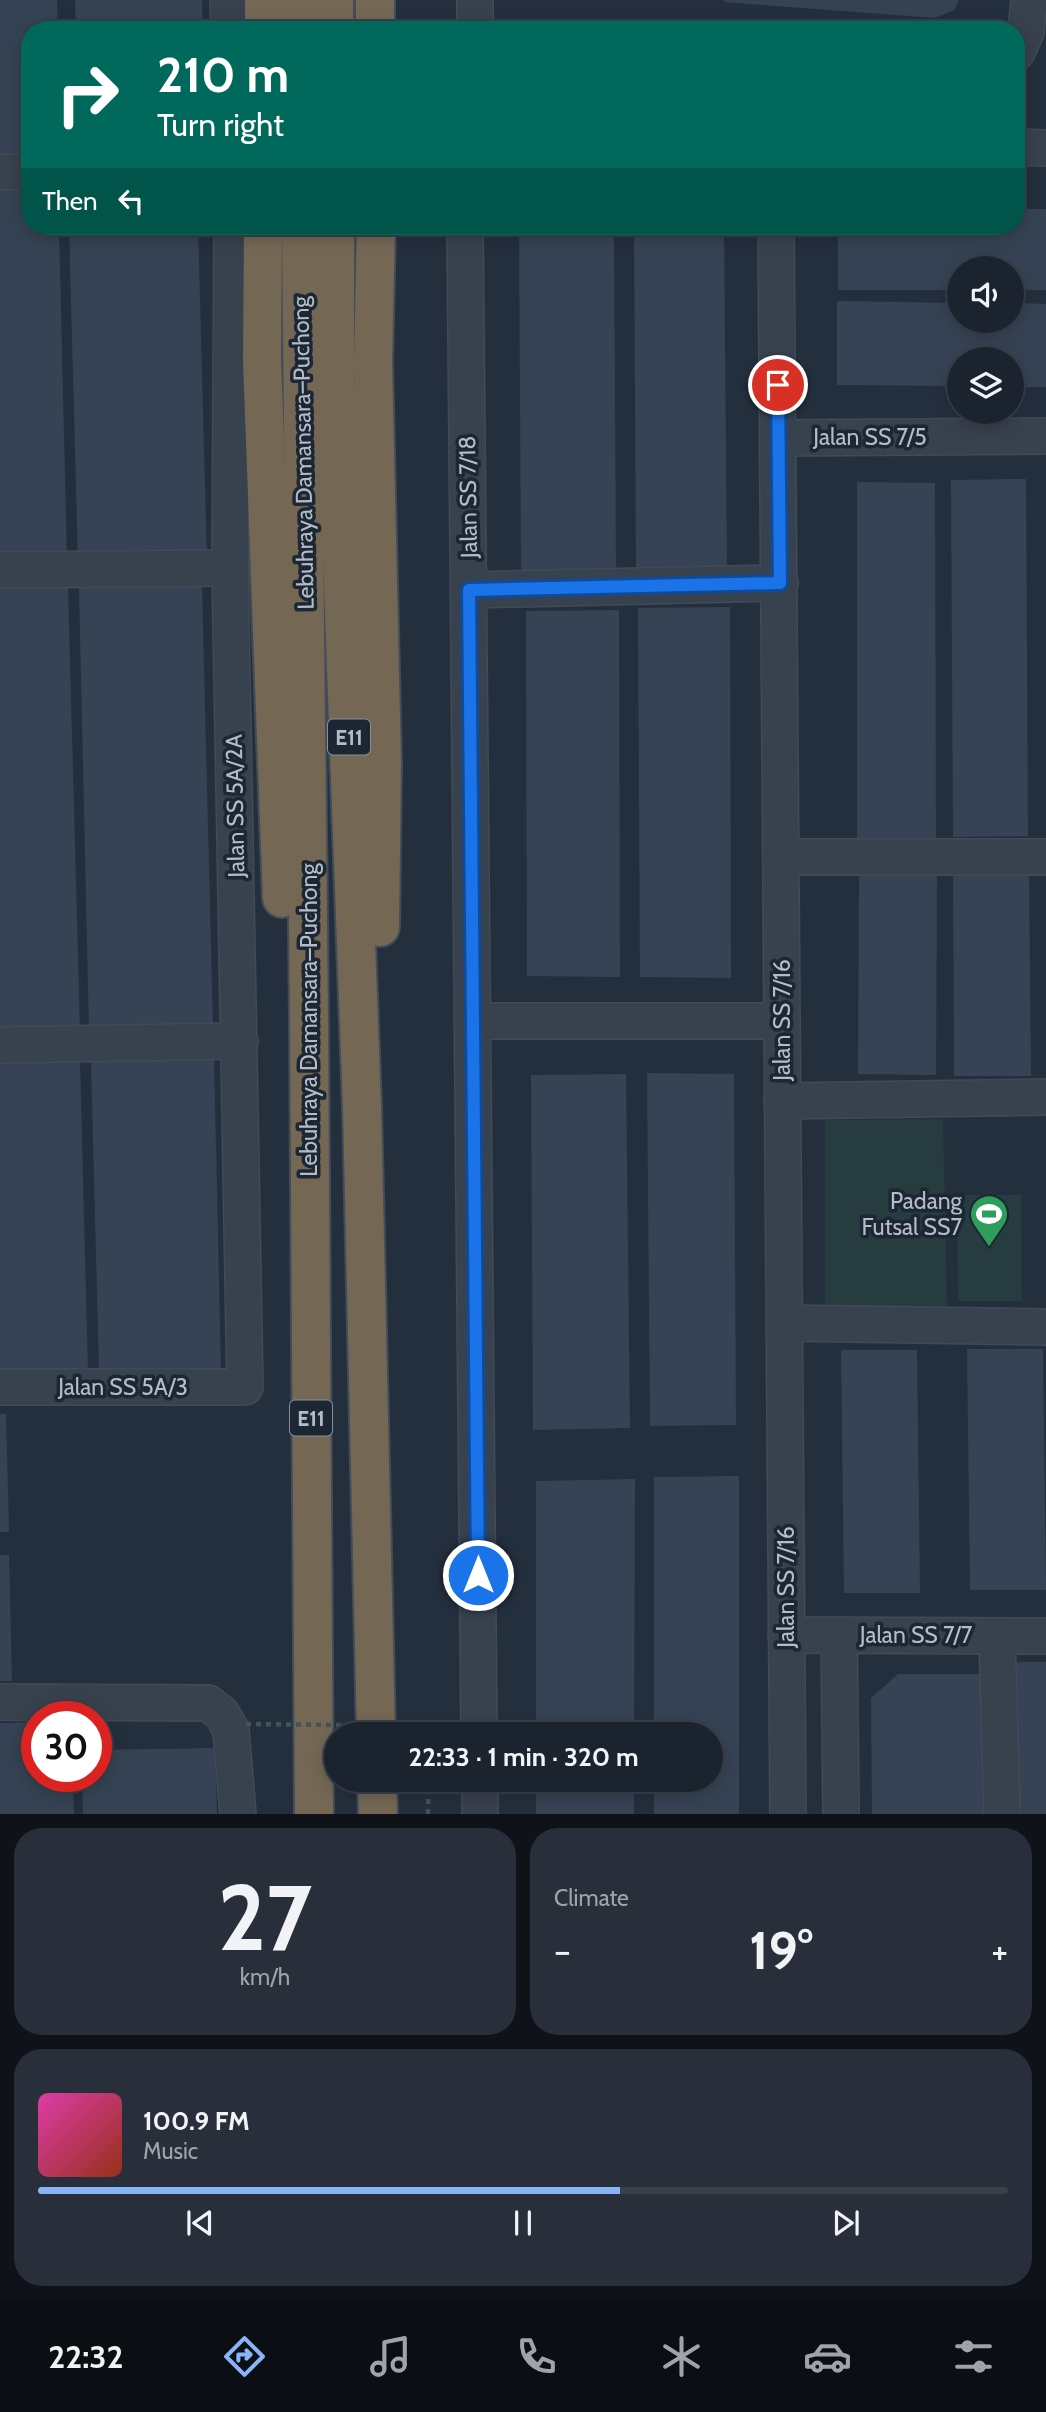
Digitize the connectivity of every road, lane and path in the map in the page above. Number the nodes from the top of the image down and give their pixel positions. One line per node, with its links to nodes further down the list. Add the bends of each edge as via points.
1 (228, 0): 8 (street)
2 (264, 0): 9 (highway)
3 (298, 0): 10 (highway)
4 (334, 0): 11 (highway)
5 (375, 0): 12 (highway)
6 (475, 0): 13 (street)
7 (1030, 0): 14 (street)
8 (229, 21)
9 (264, 21)
10 (298, 21)
11 (334, 21)
12 (375, 21)
13 (475, 21)
14 (1025, 35)
15 (1025, 148): 16 (street)
16 (1046, 148)
17 (0, 172): 18 (street)
18 (21, 172)
19 (232, 235): 29 (street, Jalan SS 5A/2A)
20 (263, 235): 37 (highway, via 262,361 282,896)
21 (302, 235): 26 (highway, Lebuhraya Damansara–Puchong / E11)
22 (334, 235): 26 (highway, Lebuhraya Damansara–Puchong / E11)
23 (376, 235): 42 (highway, via 373,362 382,764 379,981)
24 (466, 235): 32 (street, Jalan SS 7/18)
25 (776, 235): 28 (street, Jalan SS 7/16)
26 (319, 365): 37 (highway, Lebuhraya Damansara–Puchong / E11); 42 (highway, Lebuhraya Damansara–Puchong / E11)
27 (1046, 436): 28 (street, Jalan SS 7/5)
28 (778, 438): 31 (street, Jalan SS 7/16)
29 (230, 568): 30 (street); 38 (street, Jalan SS 5A/2A)
30 (0, 570)
31 (780, 583): 32 (street); 33 (street, Jalan SS 7/16)
32 (469, 590): 35 (street, Jalan SS 7/18)
33 (781, 857): 34 (street); 36 (street, Jalan SS 7/16)
34 (1046, 857)
35 (473, 1021): 36 (street); 55 (street, Jalan SS 7/18)
36 (782, 1021): 41 (street, Jalan SS 7/16)
37 (309, 1023): 60 (highway, Lebuhraya Damansara–Puchong / E11)
38 (240, 1041): 39 (street); 46 (street, Jalan SS 5A/2A)
39 (0, 1045)
40 (1046, 1097): 41 (street)
41 (782, 1101): 43 (street, Jalan SS 7/16)
42 (362, 1107): 54 (highway, Lebuhraya Damansara–Puchong / E11)
43 (785, 1324): 44 (street); 47 (street, Jalan SS 7/16)
44 (1046, 1326)
45 (0, 1387): 46 (street, Jalan SS 5A/3)
46 (245, 1387)
47 (786, 1635): 48 (street, Jalan SS 7/7); 64 (street, Jalan SS 7/16)
48 (839, 1635): 49 (street, Jalan SS 7/7); 65 (street)
49 (997, 1636): 50 (street, Jalan SS 7/7); 66 (street)
50 (1046, 1636)
51 (0, 1702): 52 (street, via 208,1703)
52 (234, 1719): 53 (path, bridge); 59 (street)
53 (324, 1722)
54 (376, 1722)
55 (480, 1722)
56 (377, 1792): 61 (highway)
57 (429, 1792): 62 (path)
58 (480, 1792): 63 (street)
59 (238, 1814)
60 (314, 1814)
61 (378, 1814)
62 (428, 1814)
63 (480, 1814)
64 (788, 1814)
65 (841, 1814)
66 (1002, 1814)

